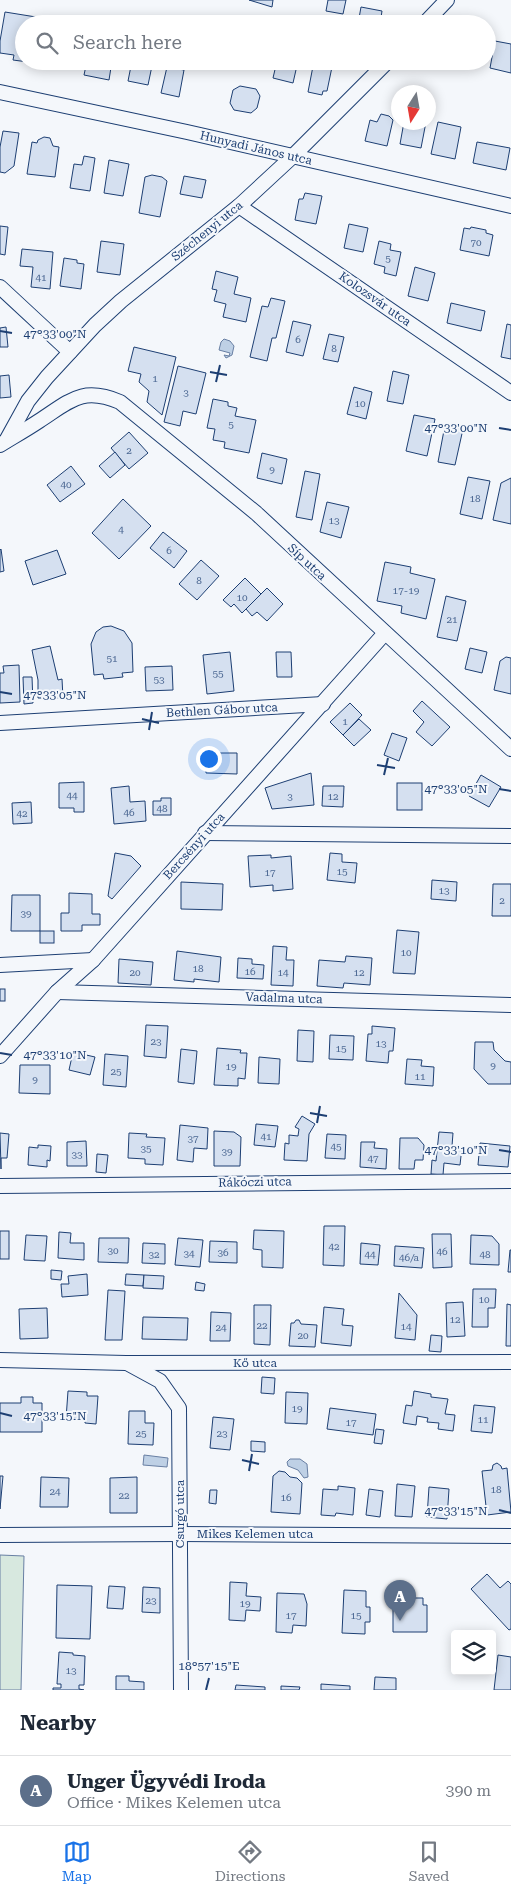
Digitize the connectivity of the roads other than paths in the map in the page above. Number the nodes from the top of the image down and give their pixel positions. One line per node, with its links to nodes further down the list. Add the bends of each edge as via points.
1 (447, 0): 2 (street)
2 (433, 15)
3 (379, 70): 5 (street, Széchenyi utca)
4 (0, 92): 5 (street, Hunyadi János utca)
5 (292, 157): 6 (street, Széchenyi utca); 7 (street, Hunyadi János utca)
6 (239, 206): 9 (street, Széchenyi utca, via 121,301); 10 (street, Kolozsvár utca)
7 (511, 206)
8 (0, 287): 9 (street)
9 (70, 352): 12 (street, Széchenyi utca)
10 (511, 392)
11 (90, 395): 13 (street, Széchenyi utca, via 73,398); 15 (street, Síp utca, via 104,395 120,402 256,513)
12 (28, 401): 13 (street, via 26,412); 14 (street, Széchenyi utca)
13 (39, 421): 14 (street, Széchenyi utca)
14 (3, 444)
15 (385, 633): 16 (street, Bercsényi utca); 18 (street, Síp utca)
16 (323, 704): 17 (street, Bethlen Gábor utca); 19 (street, Bercsényi utca)
17 (0, 723)
18 (511, 749)
19 (205, 833): 20 (street); 21 (street, Bercsényi utca)
20 (511, 836)
21 (93, 960): 22 (street); 23 (street, Bercsényi utca)
22 (0, 965)
23 (57, 992): 24 (street, Vadalma utca); 25 (street, Bercsényi utca)
24 (511, 1005)
25 (0, 1056)
26 (511, 1181): 27 (street, Rákóczi utca)
27 (0, 1186)
28 (0, 1360): 30 (street, Kő utca)
29 (511, 1362): 30 (street, Kő utca)
30 (126, 1363): 31 (street, Csurgó utca, via 160,1382 179,1408)
31 (180, 1534): 32 (street, Mikes Kelemen utca); 33 (street, Mikes Kelemen utca); 34 (street, Csurgó utca)
32 (0, 1535)
33 (511, 1536)
34 (181, 1690)

